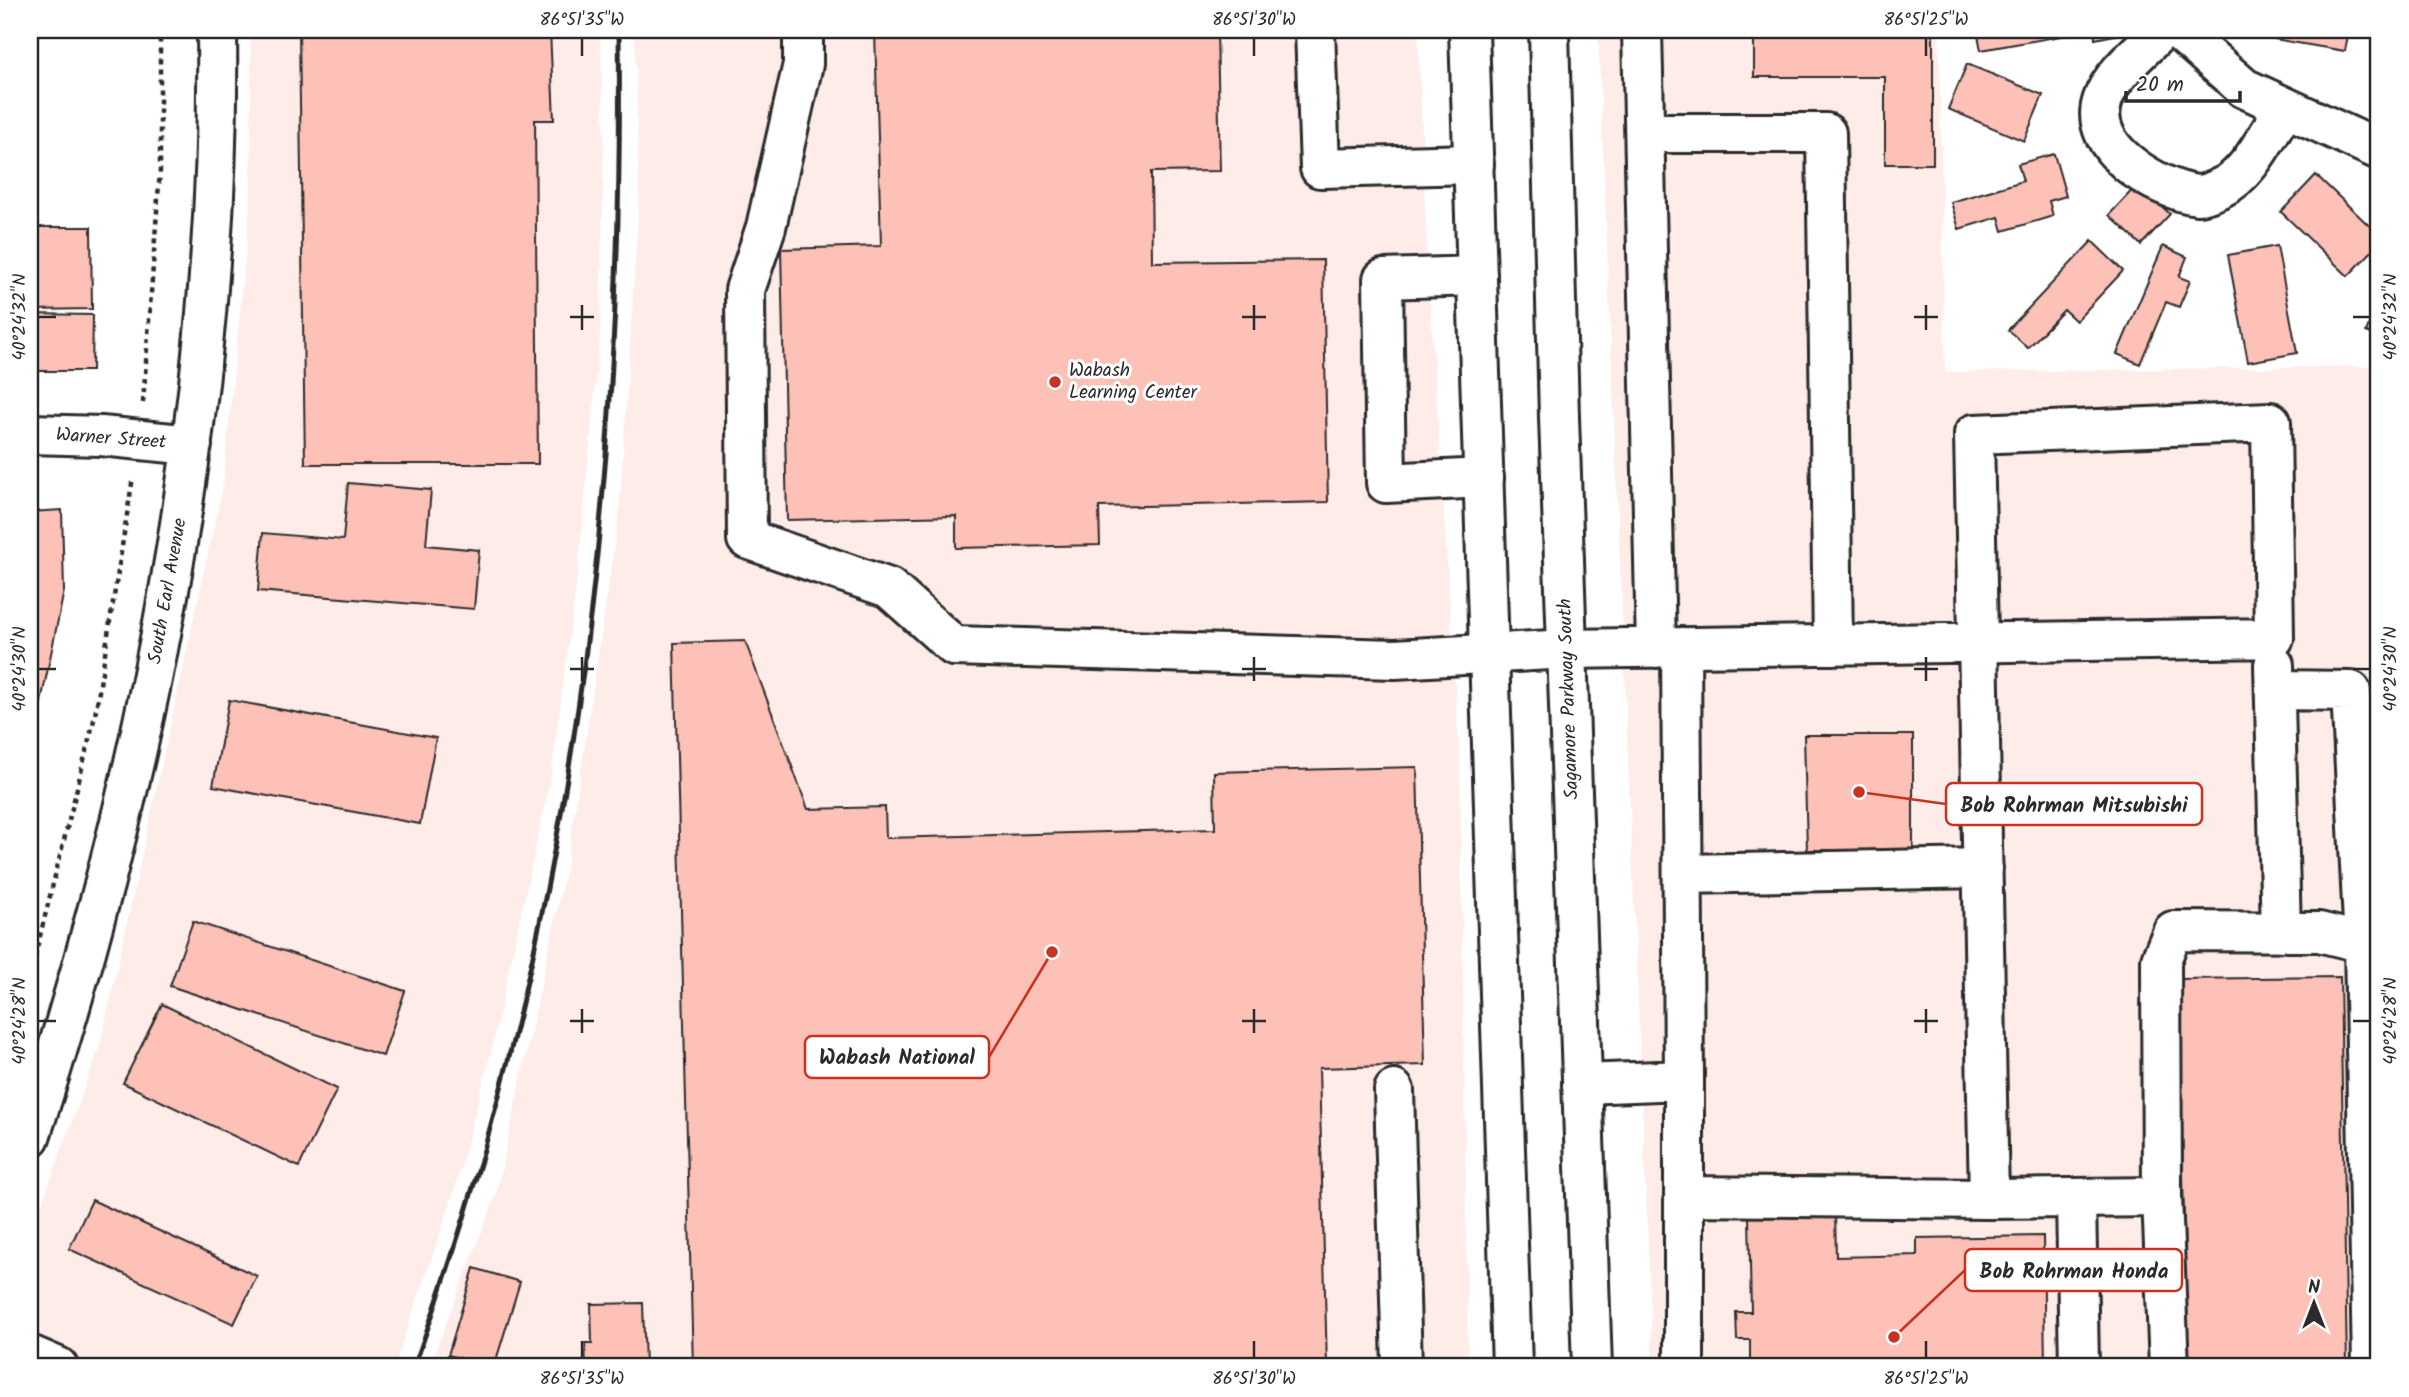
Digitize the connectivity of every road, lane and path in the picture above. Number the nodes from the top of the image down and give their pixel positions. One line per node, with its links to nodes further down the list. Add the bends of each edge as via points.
1 (160, 30): 15 (path, via 160,170)
2 (217, 30): 17 (main road, South Earl Avenue, via 214,216)
3 (803, 30): 25 (main road, via 803,64 766,227 745,289 747,539 889,588 954,646 1395,659)
4 (1315, 30): 13 (main road, via 1320,168)
5 (1469, 30): 13 (main road)
6 (1549, 30): 24 (main road, Sagamore Parkway South)
7 (1642, 30): 11 (main road)
8 (2161, 30): 10 (main road, via 2103,100 2104,132 2121,160 2164,185 2199,195 2224,186 2244,168)
9 (2178, 30): 10 (main road, via 2244,88)
10 (2284, 108): 12 (main road)
11 (1645, 132): 22 (main road, via 1826,133); 23 (main road)
12 (2379, 150)
13 (1474, 164): 14 (main road)
14 (1477, 276): 18 (main road); 18 (main road, via 1383,279 1386,483)
15 (143, 402)
16 (30, 434): 17 (main road, Warner Street)
17 (192, 445): 35 (main road, South Earl Avenue, via 141,735 85,961)
18 (1484, 478): 25 (main road)
19 (133, 480): 31 (path, via 95,716)
20 (2274, 638): 21 (main road); 21 (main road, via 2272,422 1974,434); 26 (main road)
21 (1979, 643): 22 (main road); 27 (main road)
22 (1833, 645): 23 (main road)
23 (1669, 648): 24 (main road); 28 (main road)
24 (1567, 649): 25 (main road); 33 (main road, Sagamore Parkway South)
25 (1489, 652): 43 (main road)
26 (2275, 690): 29 (main road); 30 (main road, via 2351,691)
27 (1983, 868): 28 (main road); 39 (main road)
28 (1683, 874): 32 (main road)
29 (2281, 932): 30 (main road, via 2319,932); 37 (main road, via 2173,931 2161,960)
30 (2364, 943): 48 (main road)
31 (30, 976)
32 (1685, 1080): 33 (main road); 36 (main road)
33 (1582, 1084): 44 (main road, Sagamore Parkway South)
34 (1394, 1090): 42 (main road)
35 (30, 1137)
36 (1685, 1196): 39 (main road); 45 (main road)
37 (2162, 1197): 38 (main road); 47 (main road)
38 (2076, 1198): 39 (main road); 46 (main road)
39 (1989, 1199)
40 (30, 1354): 41 (main road)
41 (58, 1367)
42 (1402, 1367)
43 (1512, 1367)
44 (1592, 1367)
45 (1685, 1367)
46 (2079, 1367)
47 (2169, 1367)
48 (2372, 1367)

